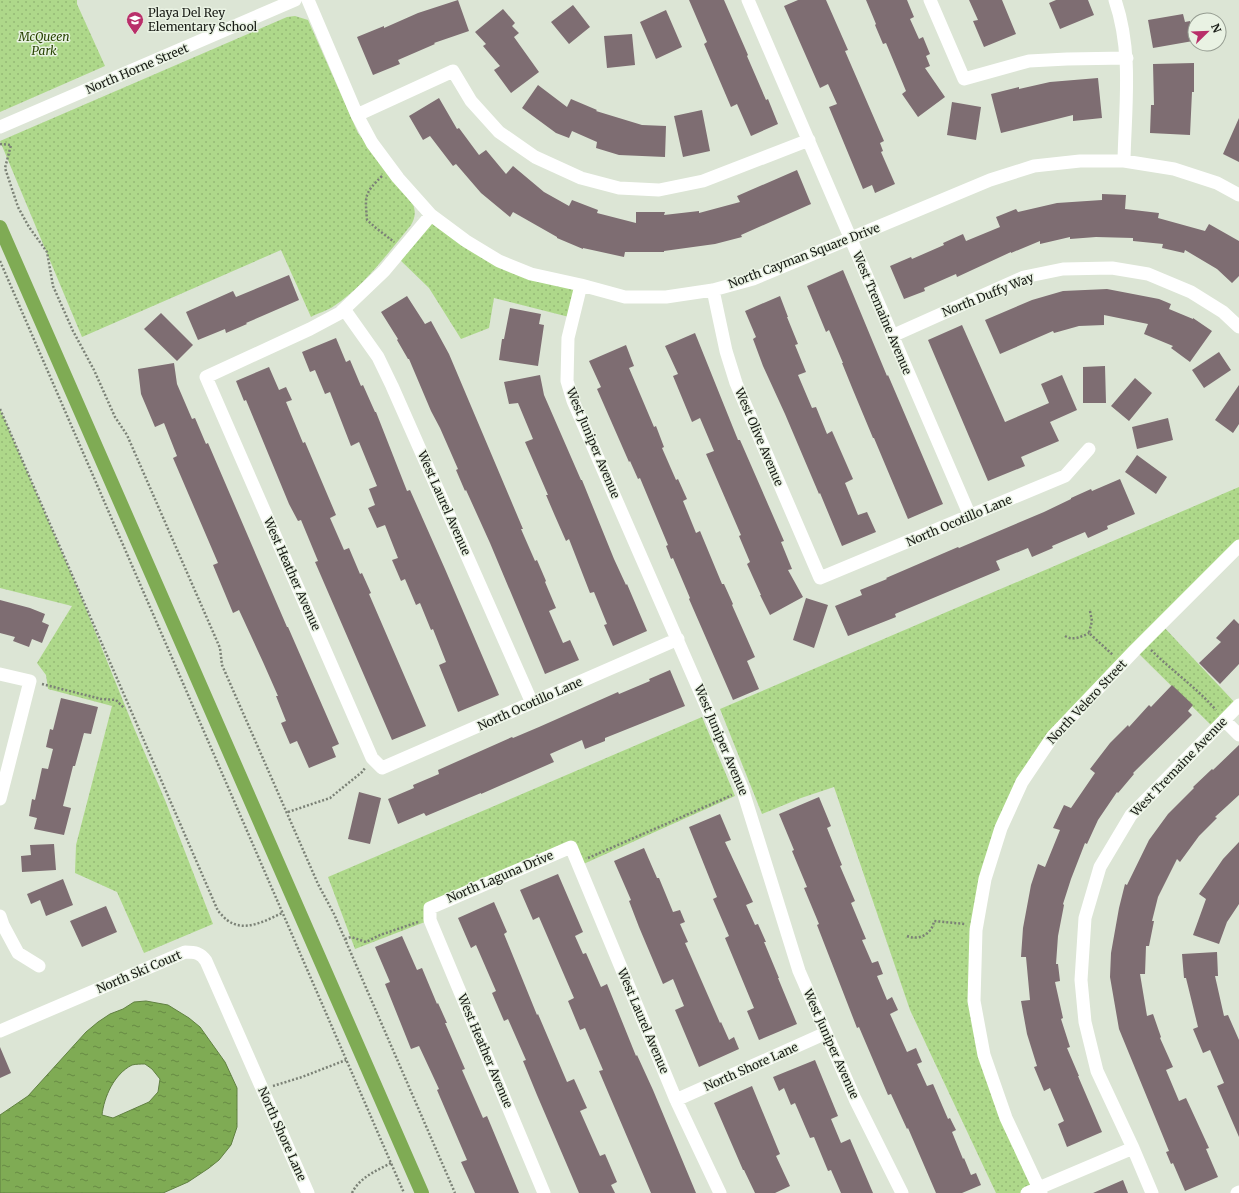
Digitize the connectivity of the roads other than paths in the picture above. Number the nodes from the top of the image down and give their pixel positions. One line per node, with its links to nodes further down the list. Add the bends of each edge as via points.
1 (295, 0): 8 (street, North Horne Street)
2 (308, 0): 7 (street, North Cayman Square Drive)
3 (748, 0): 9 (street, West Tremaine Avenue)
4 (930, 0): 6 (street, via 964,79 1029,61)
5 (1116, 0): 6 (street)
6 (1127, 58): 10 (street)
7 (357, 115): 9 (street, via 453,71 471,101 499,132 535,157 581,178 619,188 659,190 703,181); 12 (street, North Cayman Square Drive, via 372,143)
8 (0, 127)
9 (808, 140): 13 (street, West Tremaine Avenue)
10 (1124, 161): 11 (street, North Cayman Square Drive, via 1174,169 1217,183); 13 (street, North Cayman Square Drive, via 1080,161 1034,166 990,180)
11 (1239, 195)
12 (431, 215): 14 (street, North Cayman Square Drive, via 499,261 531,274); 16 (street, via 384,271)
13 (851, 239): 15 (street, North Cayman Square Drive, via 753,279); 18 (street, West Tremaine Avenue)
14 (581, 285): 15 (street, North Cayman Square Drive, via 625,297 666,297); 23 (street, West Juniper Avenue, via 568,338 567,381 573,401)
15 (713, 290): 22 (street, West Olive Avenue, via 726,351 736,383)
16 (344, 309): 25 (street, West Laurel Avenue, via 378,357 389,380); 29 (street, West Heather Avenue, via 310,329 206,377 372,758)
17 (1239, 327): 18 (street, North Duffy Way, via 1223,312 1191,292 1148,274 1112,268 1063,269 1024,277)
18 (892, 336): 20 (street, West Tremaine Avenue)
19 (1089, 449): 20 (street, North Ocotillo Lane, via 1065,476)
20 (970, 516): 22 (street, North Ocotillo Lane)
21 (1239, 546): 40 (street, North Velero Street, via 1053,736 1022,782 1001,828 987,872 977,926 974,1001 984,1055)
22 (820, 578)
23 (678, 639): 25 (street, North Ocotillo Lane); 36 (street, West Juniper Avenue, via 742,788 799,971)
24 (0, 674): 30 (street, via 30,681)
25 (532, 703): 29 (street, North Ocotillo Lane)
26 (1239, 705): 27 (street, West Tremaine Avenue)
27 (1224, 720): 28 (street); 39 (street, West Tremaine Avenue, via 1131,815 1100,868 1085,918 1080,980 1085,1022 1097,1071)
28 (1239, 735)
29 (382, 768)
30 (0, 799)
31 (571, 848): 32 (street, North Laguna Drive); 38 (street, West Laurel Avenue)
32 (430, 914): 42 (street, West Heather Avenue)
33 (0, 916): 34 (street, via 18,953)
34 (39, 966)
35 (0, 1031): 37 (street, North Ski Court, via 185,952 194,952 202,955 206,961)
36 (826, 1033): 38 (street, North Shore Lane); 44 (street, West Juniper Avenue, via 855,1099)
37 (256, 1075): 41 (street, North Shore Lane)
38 (676, 1100): 43 (street, West Laurel Avenue)
39 (1133, 1148): 40 (street); 45 (street, West Tremaine Avenue)
40 (1036, 1191)
41 (308, 1193)
42 (544, 1193)
43 (720, 1193)
44 (902, 1193)
45 (1152, 1193)

